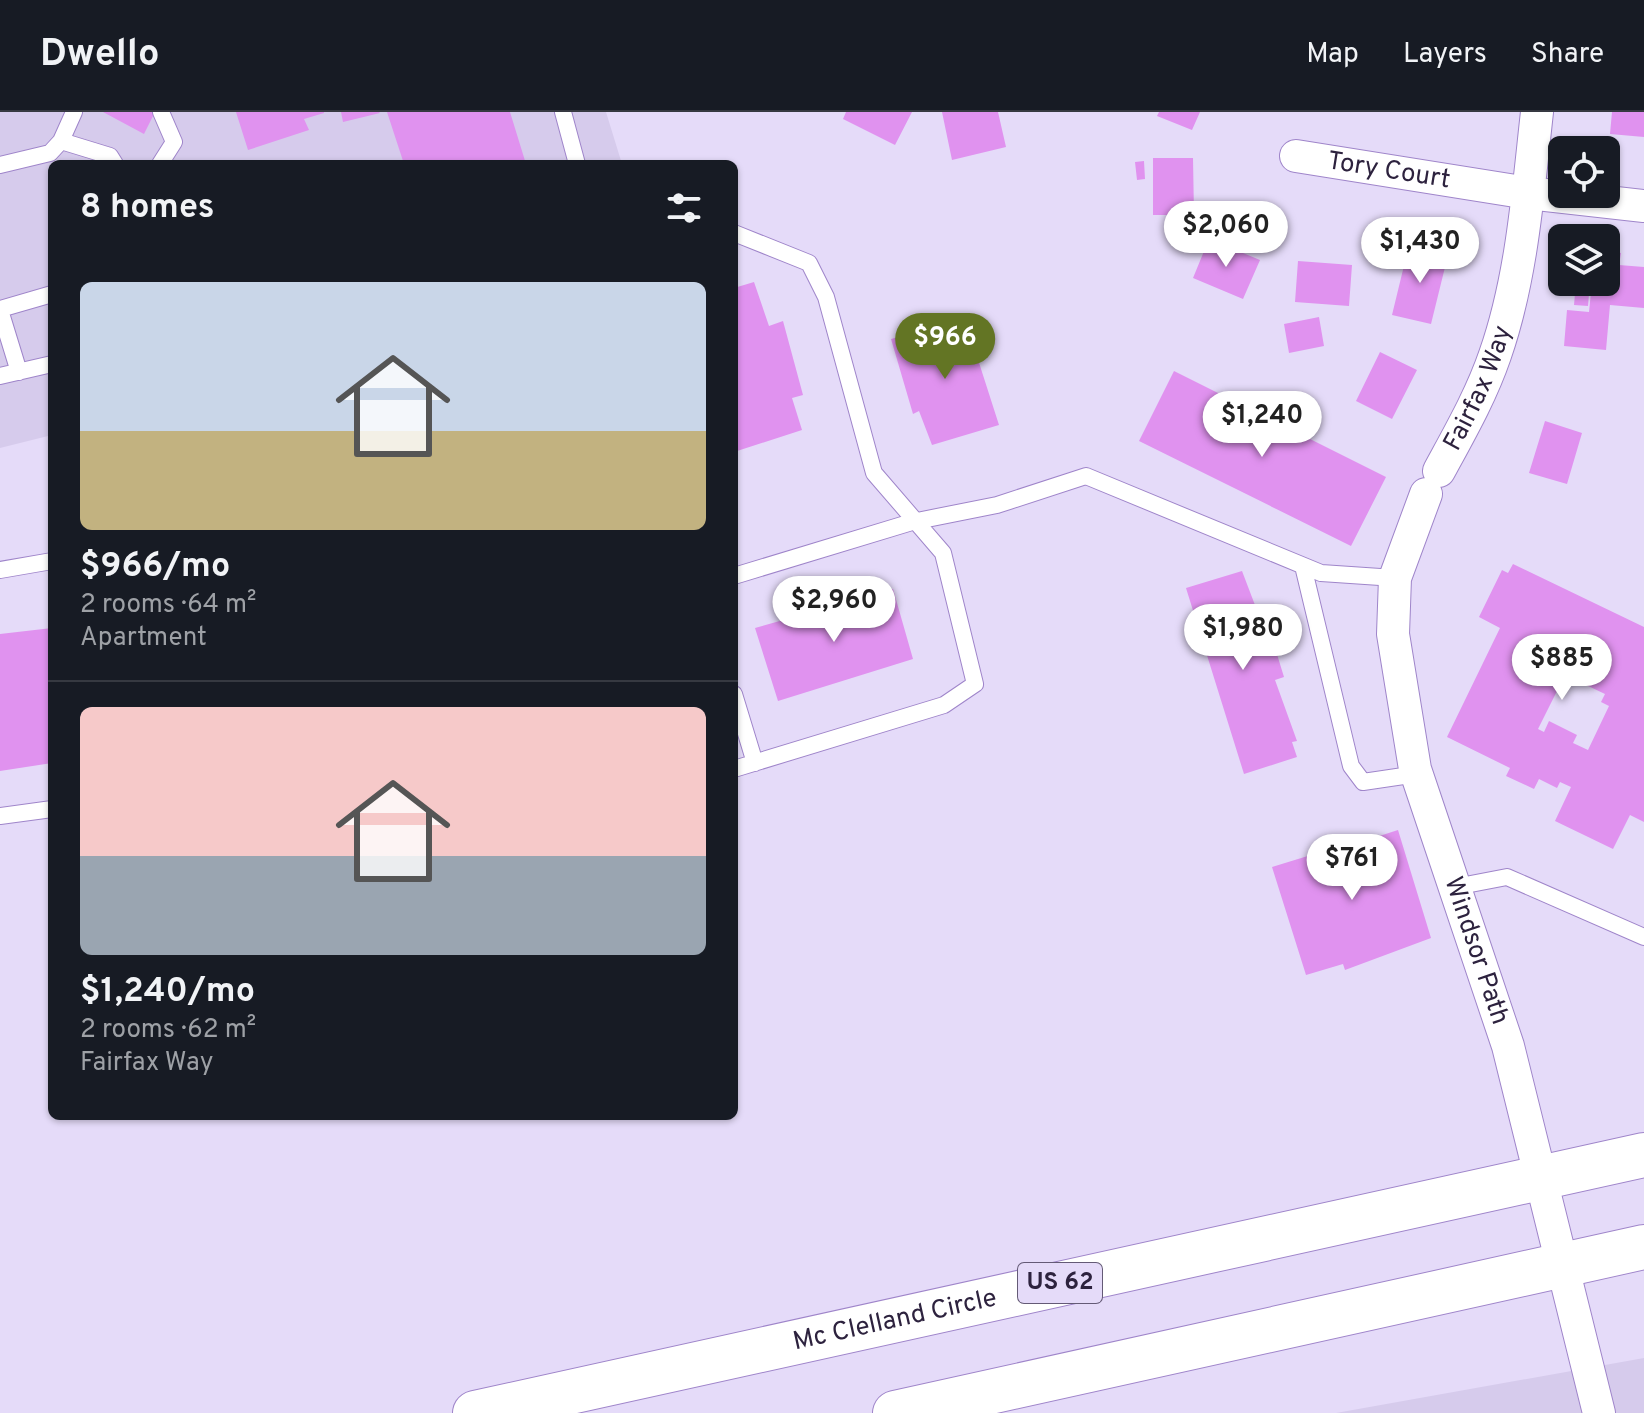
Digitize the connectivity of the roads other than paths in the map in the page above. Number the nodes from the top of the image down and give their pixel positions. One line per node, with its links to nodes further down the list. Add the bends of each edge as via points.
1 (74, 112): 5 (lane)
2 (161, 112): 8 (lane, via 174,142)
3 (563, 112): 9 (lane)
4 (1537, 112): 11 (street, Fairfax Way)
5 (55, 153): 7 (lane); 10 (lane)
6 (1296, 156): 11 (street, Tory Court)
7 (112, 160)
8 (163, 160)
9 (576, 160)
10 (0, 165)
11 (1528, 193): 12 (street, Tory Court); 24 (street, Fairfax Way, via 1496,354 1432,483)
12 (1644, 206)
13 (738, 235): 19 (lane, via 809,263 826,297 874,473)
14 (48, 295): 15 (lane)
15 (0, 309): 17 (lane)
16 (48, 365): 17 (lane)
17 (19, 372): 18 (lane)
18 (0, 376)
19 (912, 522): 21 (lane, via 997,505 1086,476); 23 (lane); 27 (lane, via 943,553 975,684 944,705)
20 (48, 562): 22 (lane)
21 (1303, 566): 24 (lane, via 1321,573); 29 (lane, via 1351,766 1363,782)
22 (0, 570)
23 (738, 575)
24 (1395, 578): 25 (street, Fairfax Way)
25 (1393, 634): 29 (street, Windsor Path)
26 (738, 707): 27 (lane)
27 (755, 763): 28 (lane)
28 (738, 768)
29 (1417, 774): 32 (street, Windsor Path)
30 (48, 810): 31 (lane)
31 (0, 816)
32 (1455, 887): 33 (lane, via 1507,877); 35 (street, Windsor Path, via 1508,1046)
33 (1644, 937)
34 (1644, 1155): 35 (highway, Mc Clelland Circle / US 62)
35 (1543, 1177): 37 (street, Windsor Path); 38 (highway, Mc Clelland Circle / US 62)
36 (1644, 1247): 37 (highway)
37 (1562, 1266): 39 (highway); 40 (street, Windsor Path)
38 (475, 1413)
39 (895, 1413)
40 (1599, 1413)

